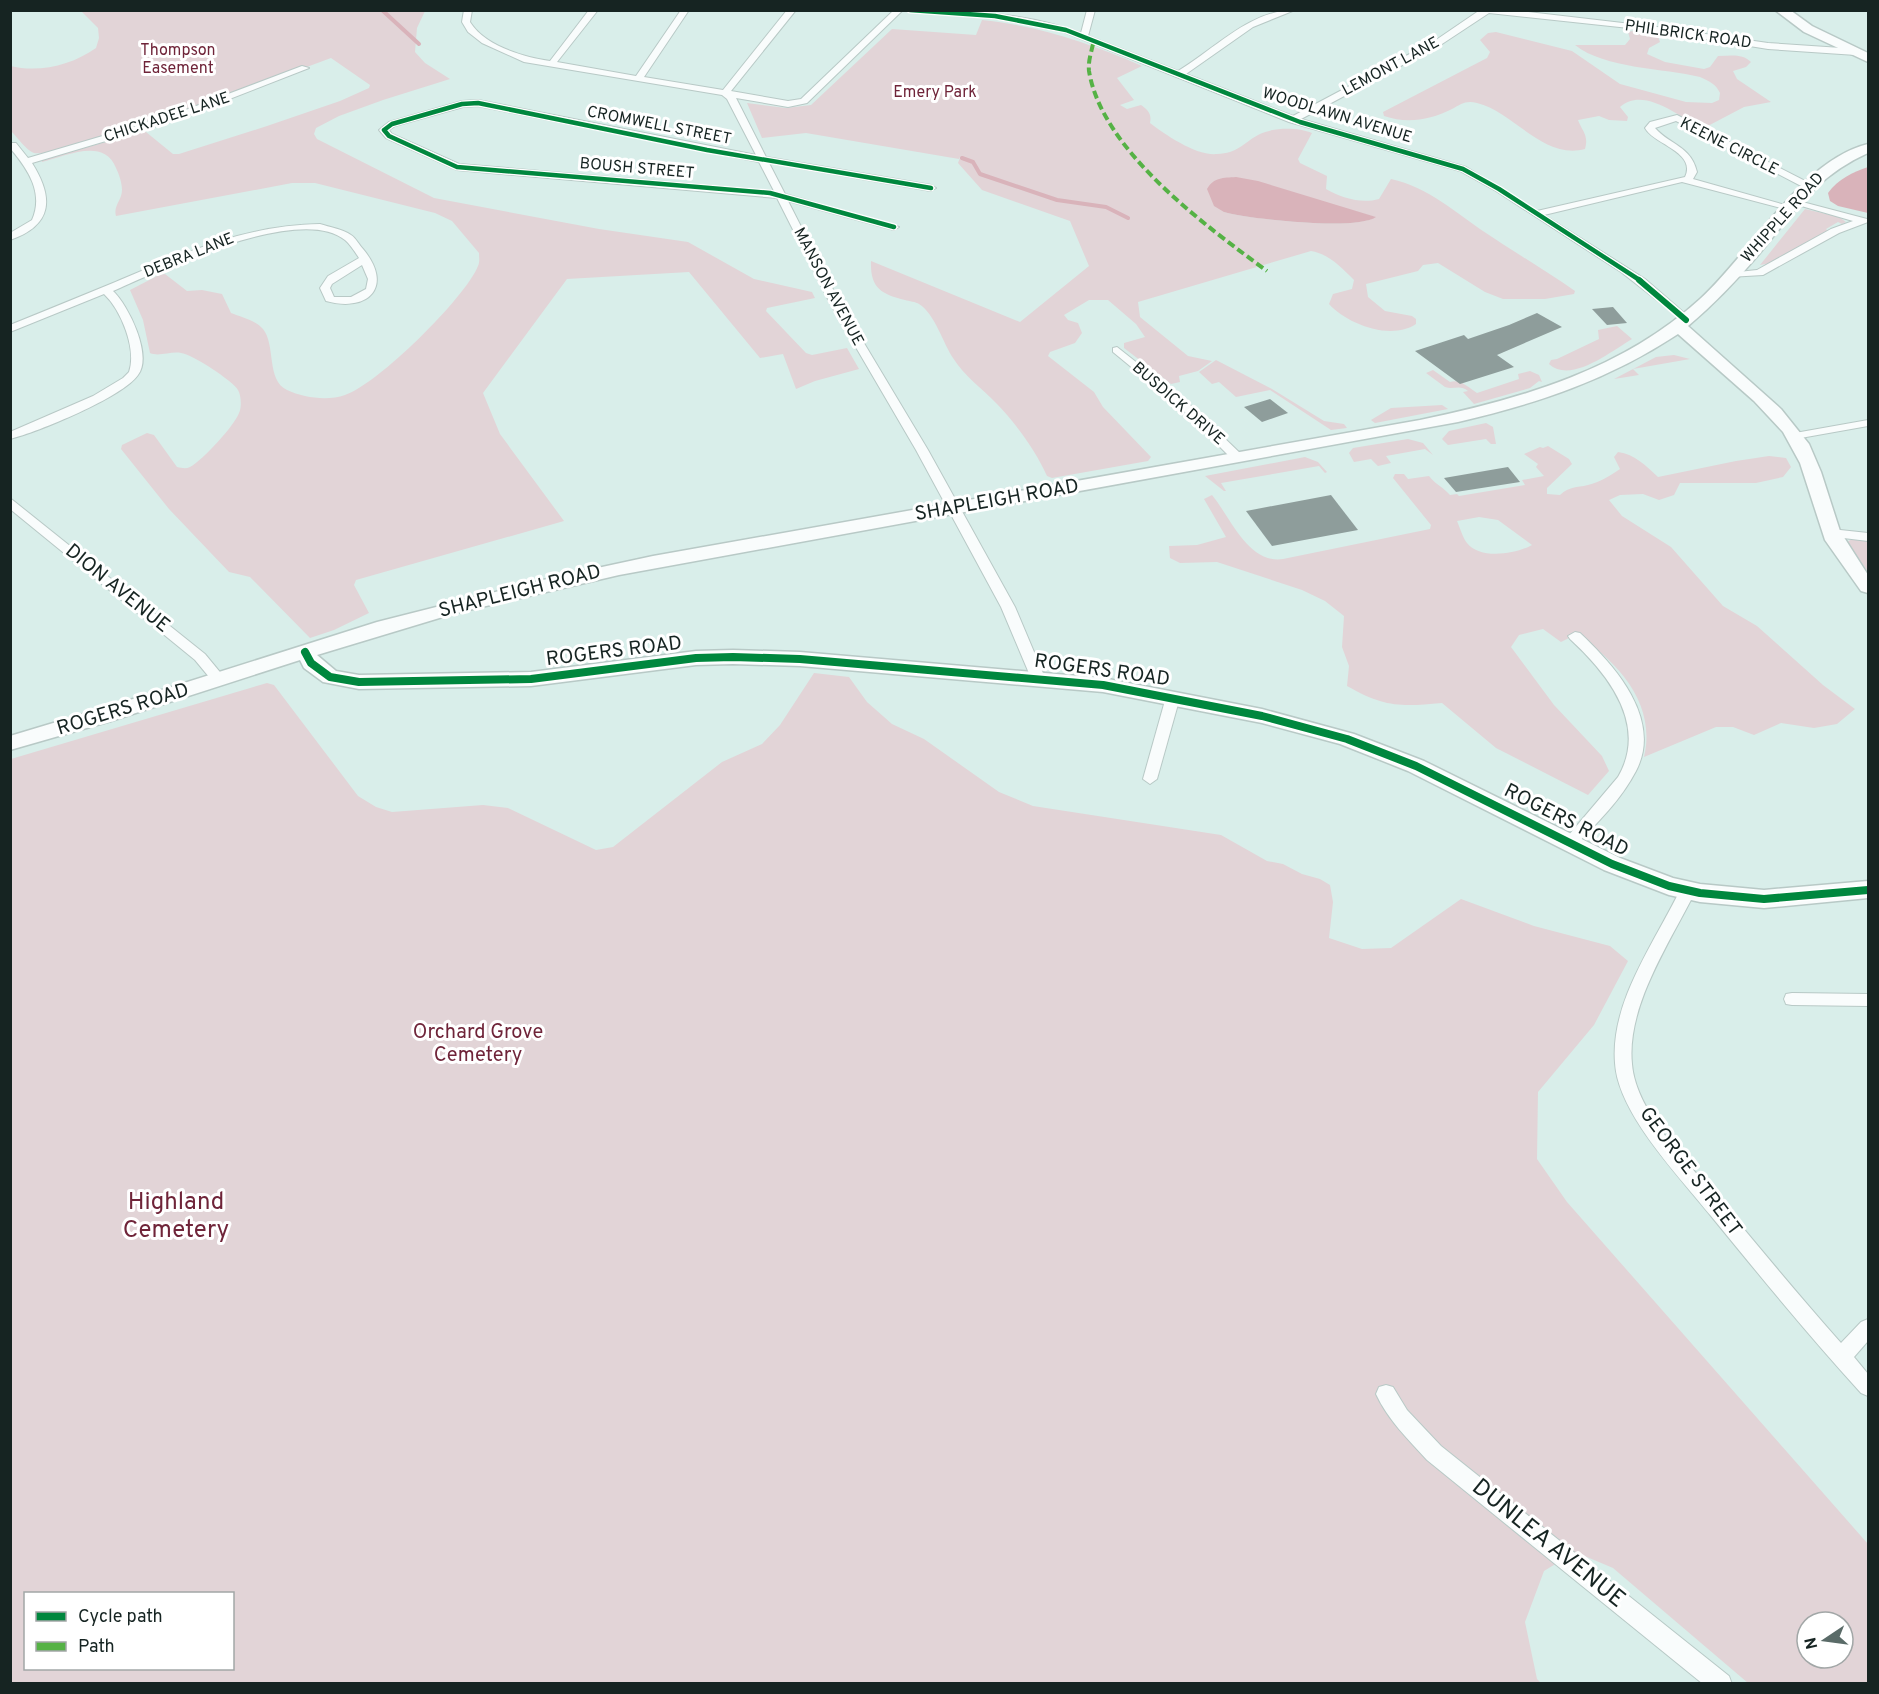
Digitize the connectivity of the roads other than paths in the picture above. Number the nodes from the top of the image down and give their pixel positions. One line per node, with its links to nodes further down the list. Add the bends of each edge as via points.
1 (468, 10): 15 (street, via 467,25 485,41 518,57)
2 (594, 10): 15 (street)
3 (685, 10): 18 (street)
4 (792, 10): 19 (street)
5 (899, 10): 19 (street, via 804,101 788,104)
6 (910, 10): 11 (street, WOODLAWN AVENUE)
7 (1091, 10): 12 (street)
8 (1291, 10): 17 (street, via 1250,25)
9 (1781, 10): 13 (main road, via 1800,25)
10 (1486, 11): 13 (street, PHILBRICK ROAD, via 1657,29 1768,46); 20 (street, LEMONT LANE, via 1438,42)
11 (996, 14): 12 (street, WOODLAWN AVENUE)
12 (1083, 36): 17 (street, WOODLAWN AVENUE)
13 (1856, 52): 14 (main road)
14 (1869, 58)
15 (551, 65): 18 (street)
16 (305, 68): 25 (street, CHICKADEE LANE, via 172,118)
17 (1178, 75): 20 (street, WOODLAWN AVENUE)
18 (638, 79): 19 (street)
19 (725, 93): 24 (street, MANSON AVENUE, via 735,102)
20 (1293, 120): 31 (street, WOODLAWN AVENUE, via 1463,169)
21 (385, 128): 24 (street, CROMWELL STREET, via 472,103); 29 (street, BOUSH STREET, via 389,135 463,168)
22 (13, 145): 25 (street)
23 (1869, 148): 27 (main road, WHIPPLE ROAD, via 1823,172)
24 (760, 159): 28 (street, CROMWELL STREET); 29 (street, MANSON AVENUE)
25 (27, 161): 34 (street, via 40,190 40,216 30,228)
26 (1688, 180): 27 (street, KEENE CIRCLE, via 1692,172 1690,159 1652,132 1653,124 1677,118); 30 (street); 31 (street)
27 (1808, 186): 30 (main road, WHIPPLE ROAD)
28 (931, 188)
29 (780, 196): 33 (street, BOUSH STREET); 46 (street, MANSON AVENUE, via 834,303)
30 (1792, 205): 32 (street); 36 (main road, WHIPPLE ROAD)
31 (1536, 214): 38 (street, WOODLAWN AVENUE, via 1626,270 1662,299 1663,307)
32 (1865, 221): 36 (street, WHIPPLE ROAD, via 1835,231 1759,273)
33 (894, 227)
34 (10, 237)
35 (365, 258): 35 (street, DEBRA LANE, via 329,281 325,288 330,299 352,300 371,290 373,279); 37 (street, DEBRA LANE, via 355,241 338,233 274,228 234,237)
36 (1733, 275): 38 (main road, WHIPPLE ROAD)
37 (106, 290): 39 (street, DEBRA LANE); 42 (street, via 126,316 136,364 133,375 108,393)
38 (1683, 323): 43 (main road, via 1703,350); 44 (main road, SHAPLEIGH ROAD, via 1590,376 1512,404)
39 (10, 328)
40 (1117, 350): 44 (street, BUSDICK DRIVE, via 1185,406)
41 (1869, 423): 43 (street)
42 (10, 436)
43 (1795, 436): 47 (main road, via 1808,460)
44 (1238, 458): 46 (main road, SHAPLEIGH ROAD)
45 (10, 502): 53 (street, DION AVENUE, via 200,657)
46 (955, 508): 51 (main road, SHAPLEIGH ROAD, via 541,585); 52 (street, MANSON AVENUE, via 1008,607)
47 (1831, 533): 48 (street); 49 (main road)
48 (1869, 537)
49 (1868, 586)
50 (1575, 636): 57 (street, via 1618,681 1633,714 1635,735 1633,760 1624,779)
51 (306, 652): 52 (main road, ROGERS ROAD, via 318,670 330,677 359,682 531,679 696,658 733,657); 53 (main road, ROGERS ROAD)
52 (1038, 678): 54 (main road, ROGERS ROAD)
53 (219, 680): 55 (main road, ROGERS ROAD)
54 (1173, 697): 56 (street); 57 (main road, ROGERS ROAD, via 1310,728 1384,752)
55 (10, 743)
56 (1150, 779)
57 (1570, 842): 58 (main road, ROGERS ROAD, via 1612,864)
58 (1688, 890): 59 (main road, ROGERS ROAD, via 1764,899); 63 (street, GEORGE STREET, via 1629,1014 1623,1062 1628,1084 1667,1148 1791,1302)
59 (1869, 890)
60 (1792, 999): 61 (street)
61 (1869, 1000)
62 (1869, 1328): 63 (street)
63 (1841, 1357): 64 (street, GEORGE STREET)
64 (1869, 1387)
65 (1386, 1394): 66 (street, DUNLEA AVENUE, via 1400,1418 1434,1453)
66 (1721, 1683)

